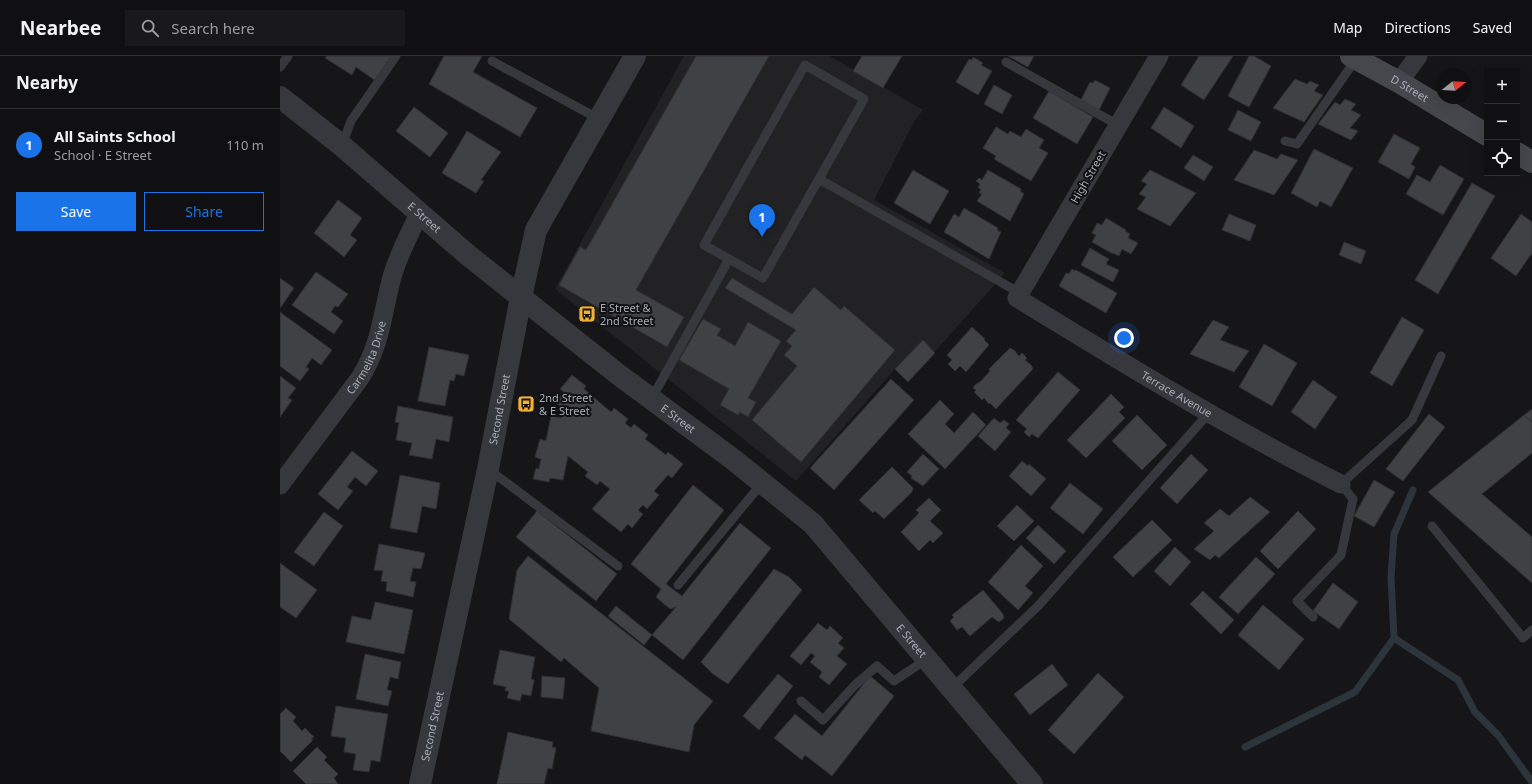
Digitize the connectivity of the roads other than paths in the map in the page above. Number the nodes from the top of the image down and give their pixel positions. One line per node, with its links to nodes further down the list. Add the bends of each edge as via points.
1 (288, 56): 9 (lane)
2 (396, 56): 16 (lane, via 351,121)
3 (635, 56): 12 (street, Second Street)
4 (1159, 56): 13 (street, High Street)
5 (1418, 56): 10 (street)
6 (1354, 57): 10 (main road, D Street); 15 (lane, via 1297,144)
7 (492, 61): 12 (lane)
8 (1006, 62): 13 (lane)
9 (280, 67)
10 (1399, 82): 14 (main road, D Street)
11 (280, 97): 16 (street, E Street)
12 (599, 119): 23 (street, Second Street, via 536,230)
13 (1118, 125): 22 (street, High Street)
14 (1484, 133)
15 (1286, 140)
16 (341, 146): 20 (street, E Street)
17 (1520, 155): 18 (main road)
18 (1532, 162)
19 (819, 179): 21 (lane, via 763,278); 21 (lane, via 864,99 805,65 704,244); 22 (lane)
20 (420, 212): 23 (street, E Street); 30 (street, Carmelita Drive, via 393,274 377,343 370,361)
21 (728, 259): 25 (lane)
22 (1018, 296): 26 (street, Terrace Avenue)
23 (521, 297): 25 (street, E Street); 27 (street, Second Street)
24 (1441, 356): 29 (lane, via 1412,420)
25 (652, 398): 28 (street, E Street)
26 (1208, 414): 29 (street, Terrace Avenue); 37 (lane, via 1039,605)
27 (488, 469): 32 (lane); 39 (street, Second Street)
28 (762, 483): 33 (lane); 36 (street, E Street, via 812,524)
29 (1341, 484): 34 (lane, via 1352,499 1341,555 1297,601)
30 (280, 485)
31 (1432, 526): 35 (lane, via 1523,638)
32 (618, 566)
33 (678, 585)
34 (1314, 617)
35 (1532, 630)
36 (927, 659): 37 (street, E Street); 38 (lane, via 894,681 877,666 855,685 823,720)
37 (952, 688): 40 (street, E Street)
38 (801, 700)
39 (420, 784)
40 (1032, 784)

